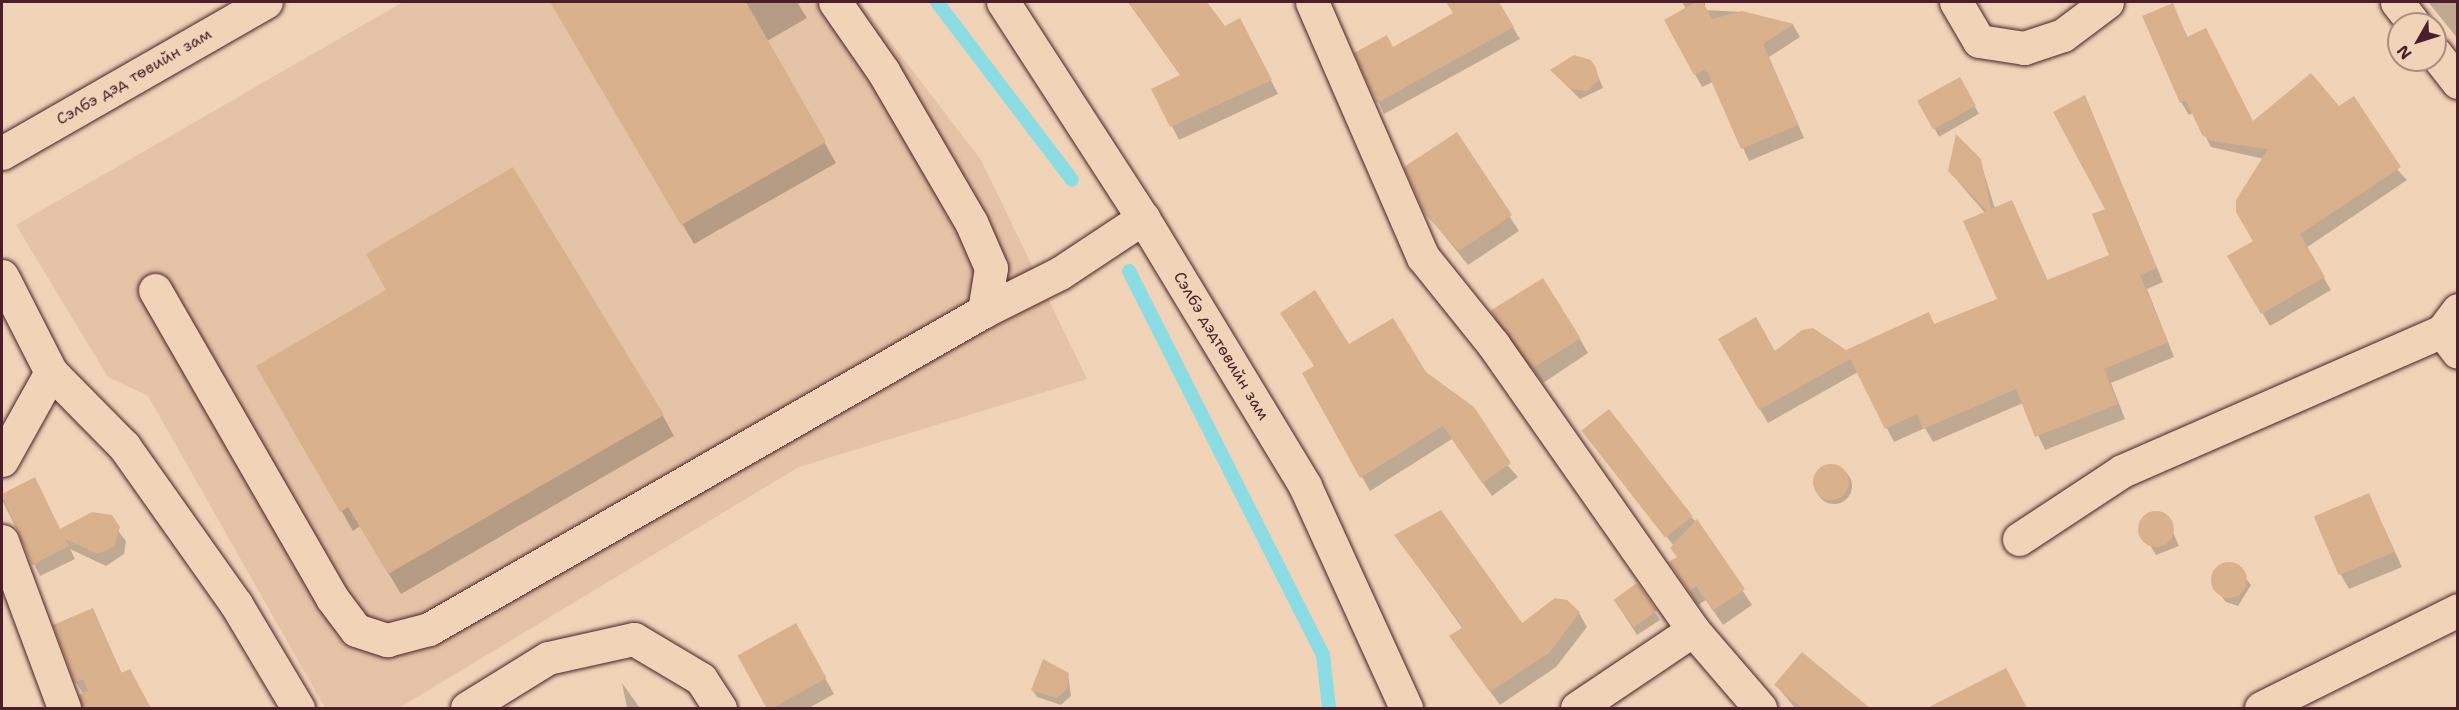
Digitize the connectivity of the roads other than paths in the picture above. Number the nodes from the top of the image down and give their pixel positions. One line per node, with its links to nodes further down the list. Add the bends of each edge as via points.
1 (266, 2): 9 (street, Сэлбэ дэд төвийн зам)
2 (835, 2): 13 (street, via 884,71 971,222 991,268)
3 (1003, 2): 10 (street, Сэлбэ дэдтөвийн зам)
4 (1312, 2): 20 (street, via 1423,257 1493,344)
5 (1956, 2): 6 (street, via 1979,41 2024,48 2063,35)
6 (2108, 2)
7 (2447, 68): 8 (street)
8 (2457, 82)
9 (2, 153)
10 (1143, 218): 13 (street, via 1060,273); 25 (street, Сэлбэ дэдтөвийн зам, via 1305,486)
11 (2, 276): 15 (street)
12 (154, 290): 13 (street, via 332,598 356,630 387,640 429,629)
13 (984, 311)
14 (2452, 331): 17 (street, via 2122,471)
15 (51, 372): 16 (street); 22 (street, via 124,446 236,604)
16 (2, 460)
17 (2019, 539)
18 (2, 541): 21 (street)
19 (2457, 610): 28 (street)
20 (1693, 630): 26 (street); 27 (street)
21 (64, 708)
22 (298, 708)
23 (467, 708): 24 (street, via 548,658 634,639 701,679)
24 (720, 708)
25 (1406, 708)
26 (1577, 708)
27 (1760, 708)
28 (2261, 708)

